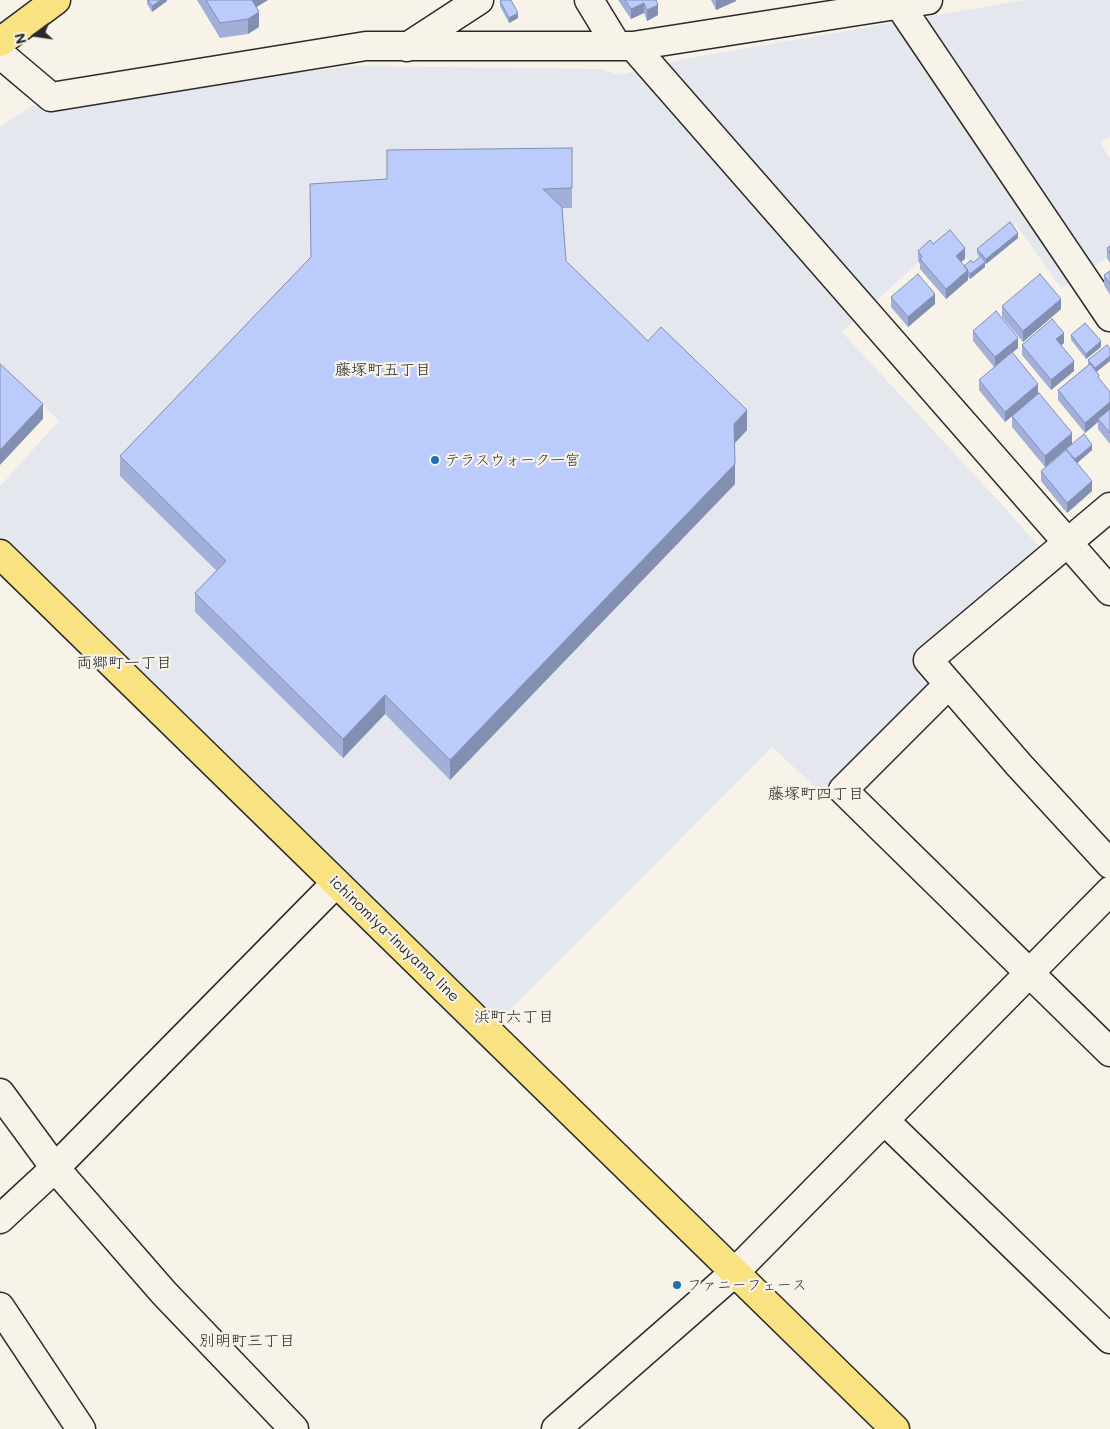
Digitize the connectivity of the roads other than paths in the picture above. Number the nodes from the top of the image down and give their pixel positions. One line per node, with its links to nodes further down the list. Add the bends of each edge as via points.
1 (56, 0): 6 (main road)
2 (479, 0): 8 (street)
3 (590, 0): 7 (street)
4 (928, 0): 5 (street)
5 (900, 6): 7 (street); 10 (street)
6 (0, 42)
7 (625, 46): 8 (street); 12 (street)
8 (407, 48): 9 (street, via 366,46 51,97)
9 (0, 54)
10 (1110, 317)
11 (1110, 507): 12 (street)
12 (1067, 542): 14 (street); 15 (street, via 928,660)
13 (0, 554): 17 (main road, ichinomiya-inuyama line)
14 (1110, 591)
15 (949, 684): 16 (street); 19 (street, via 843,790)
16 (1110, 864)
17 (336, 883): 23 (street); 25 (main road, ichinomiya-inuyama line)
18 (1110, 891): 19 (street)
19 (1028, 972): 20 (street); 22 (street)
20 (1110, 1052)
21 (0, 1093): 23 (street)
22 (884, 1121): 25 (street); 27 (street)
23 (55, 1168): 24 (street); 29 (street, via 164,1293)
24 (0, 1219)
25 (735, 1272): 30 (street); 31 (main road, ichinomiya-inuyama line)
26 (0, 1307): 28 (street)
27 (1110, 1339)
28 (76, 1427)
29 (294, 1429)
30 (556, 1429)
31 (895, 1429)

